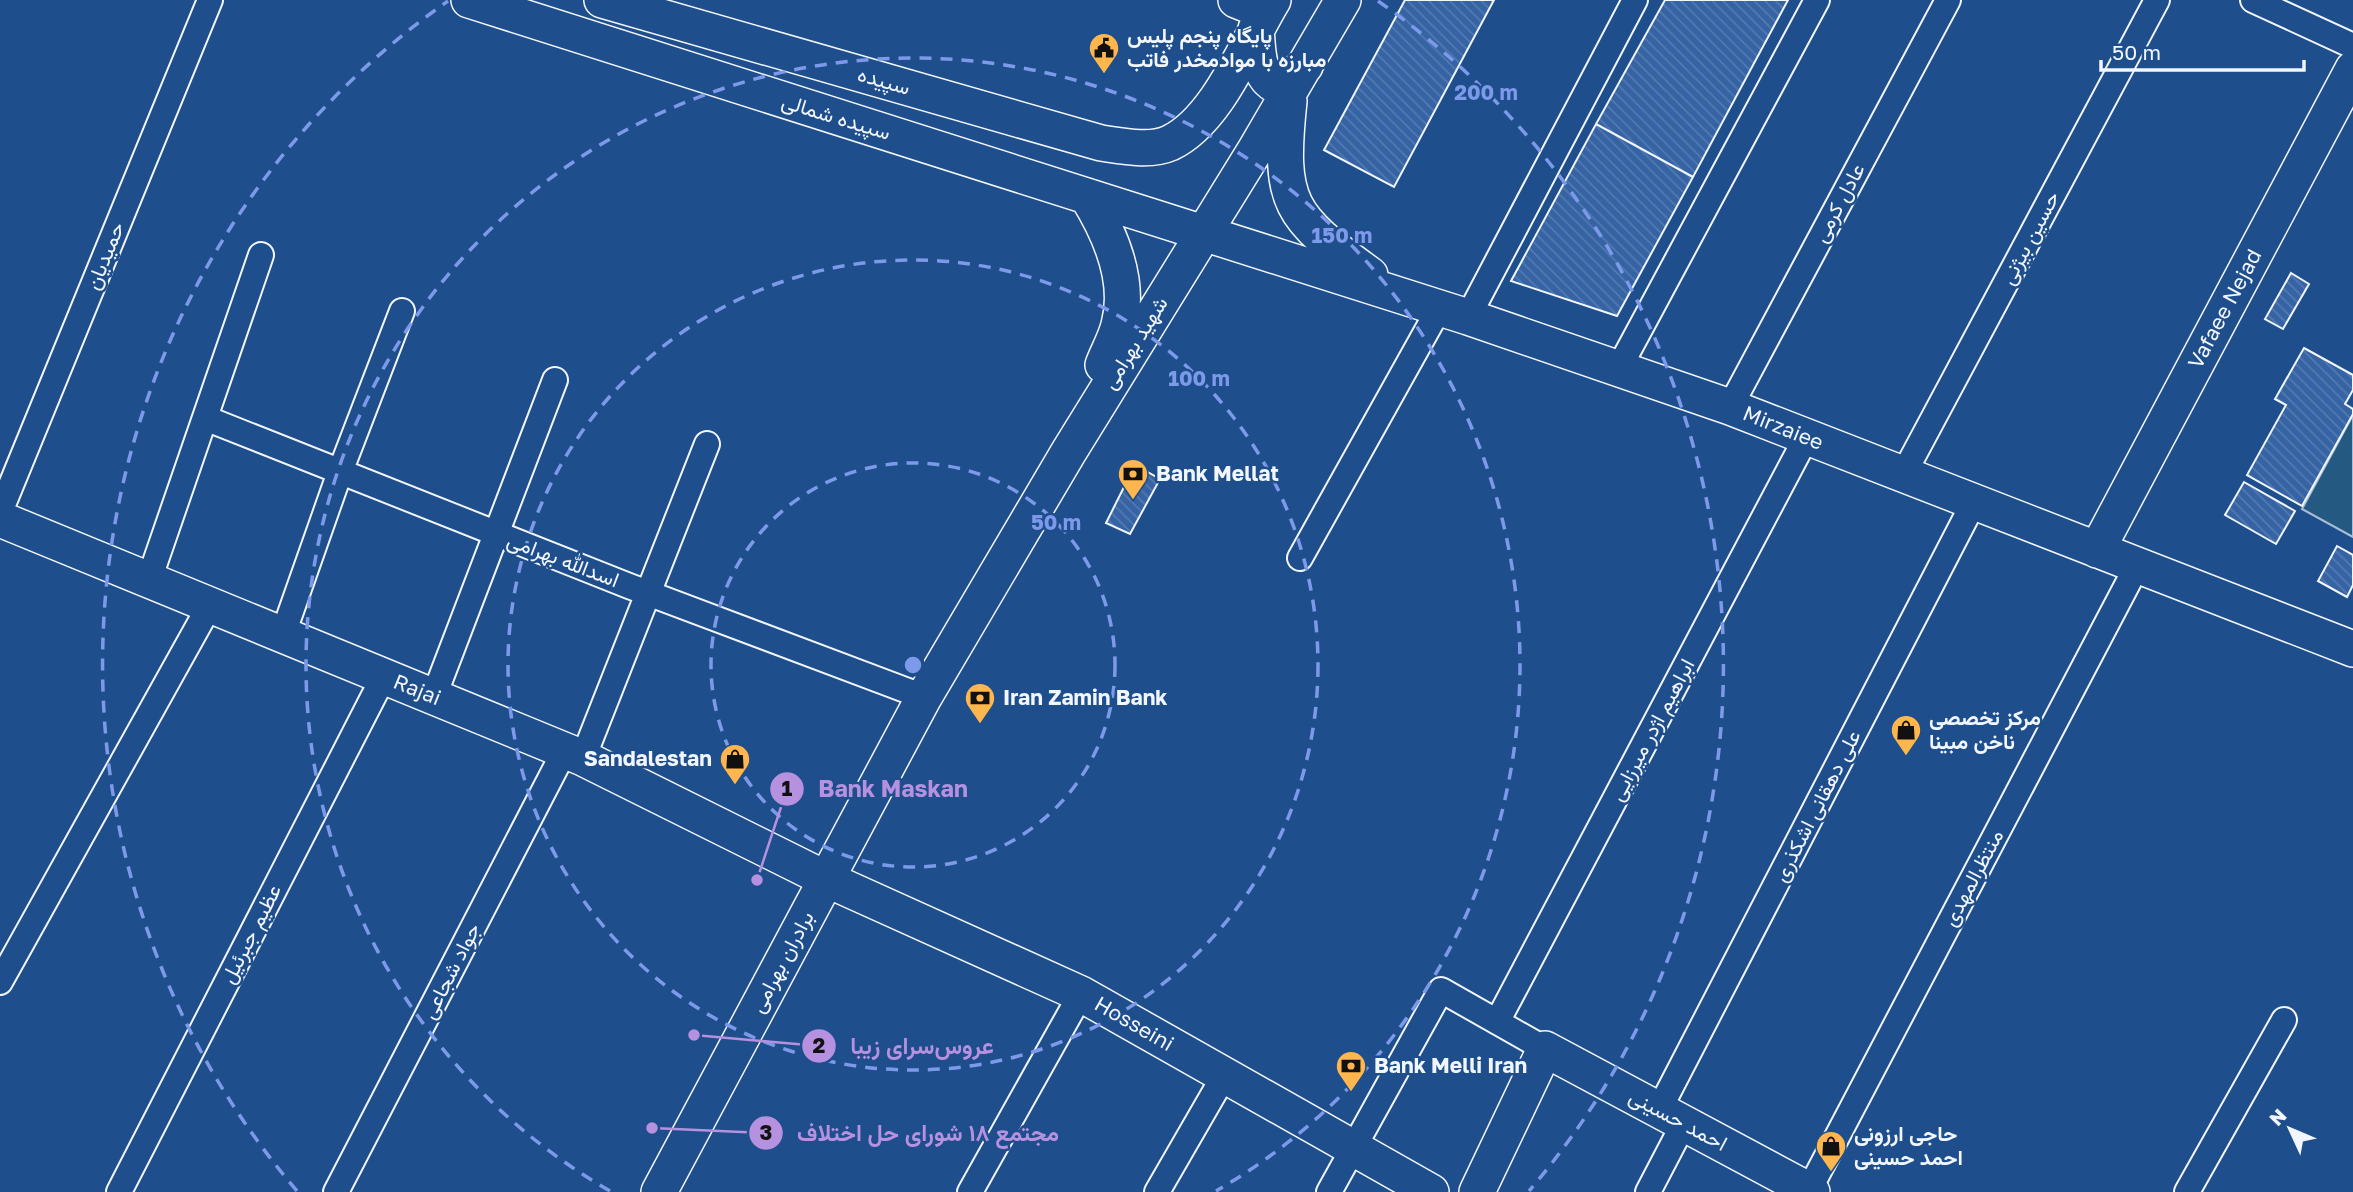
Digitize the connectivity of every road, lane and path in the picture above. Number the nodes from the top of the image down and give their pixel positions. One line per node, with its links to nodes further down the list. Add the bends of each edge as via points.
1 (210, 0): 32 (street, حمیدیان)
2 (469, 0): 14 (main road, سپیده شمالی)
3 (1343, 0): 15 (main road, شهید بهرامی)
4 (1635, 0): 21 (street)
5 (1817, 0): 22 (street)
6 (1948, 0): 24 (street, عادل کرمی)
7 (2157, 0): 30 (street, حسین بیژنی)
8 (2253, 0): 12 (street)
9 (607, 1): 11 (main road, سپیده)
10 (1258, 10): 11 (main road, سپیده, via 1210,107 1196,125 1169,144 1140,148 1101,143); 15 (main road, via 1259,59 1264,74 1277,86)
11 (710, 31): 14 (main road)
12 (2353, 46)
13 (2353, 69): 35 (main road, Vafaee Nejad)
14 (696, 74): 16 (main road, سپیده شمالی)
15 (1298, 79): 17 (main road, شهید بهرامی); 19 (main road, via 1285,162 1298,214 1317,236)
16 (1087, 196): 17 (main road, سپیده شمالی); 28 (main road, via 1108,229 1121,274 1120,323)
17 (1203, 234): 19 (main road, Mirzaiee); 28 (main road, شهید بهرامی)
18 (261, 255): 25 (street)
19 (1393, 291): 21 (main road, Mirzaiee)
20 (402, 312): 29 (street)
21 (1454, 312): 22 (main road, Mirzaiee); 36 (street)
22 (1619, 368): 24 (main road, Mirzaiee)
23 (555, 380): 34 (street)
24 (1730, 407): 26 (main road, Mirzaiee)
25 (205, 418): 29 (street, اسدالله بهرامی); 38 (street)
26 (1807, 438): 30 (main road, Mirzaiee); 51 (street, ابراهیم اژدر میرزایی)
27 (707, 444): 39 (street, جواد شجاعی)
28 (1068, 453): 45 (main road, برادران بهرامی)
29 (340, 472): 34 (street, اسدالله بهرامی); 41 (street)
30 (1903, 475): 31 (main road, Mirzaiee)
31 (1974, 502): 35 (main road, Mirzaiee); 54 (street, علی دهقانی اشکذری)
32 (0, 512)
33 (0, 519): 38 (main road, Rajai)
34 (497, 534): 39 (street, اسدالله بهرامی); 44 (street)
35 (2097, 550): 37 (main road, Mirzaiee)
36 (1300, 558)
37 (2137, 566): 42 (main road, Mirzaiee); 56 (street, منتظرالمهدی)
38 (149, 580): 40 (main road, Rajai)
39 (648, 593): 45 (street, اسدالله بهرامی); 46 (street, جواد شجاعی)
40 (210, 605): 41 (main road, Rajai); 48 (street)
41 (283, 634): 43 (main road, Rajai)
42 (2353, 649)
43 (384, 676): 44 (main road, Rajai); 57 (street, عظیم جبرئیل)
44 (434, 696): 46 (main road, Rajai)
45 (924, 697): 47 (main road, برادران بهرامی)
46 (574, 754): 47 (main road, Rajai); 58 (street, جواد شجاعی)
47 (826, 879): 49 (main road, Hosseini); 59 (main road, برادران بهرامی)
48 (0, 982)
49 (1081, 994): 53 (main road, Hosseini); 60 (street)
50 (2284, 1020): 66 (street)
51 (1497, 1022): 52 (street); 55 (street, via 1441,990)
52 (1545, 1049): 54 (main road, احمد حسینی); 64 (main road)
53 (1224, 1076): 55 (main road, Hosseini); 61 (street)
54 (1671, 1117): 56 (main road, احمد حسینی); 65 (street, علی دهقانی اشکذری)
55 (1352, 1150): 62 (street); 63 (main road, Hosseini)
56 (1810, 1191)
57 (119, 1192)
58 (337, 1192)
59 (659, 1192)
60 (970, 1192)
61 (1157, 1192)
62 (1329, 1192)
63 (1431, 1192)
64 (1477, 1192)
65 (1648, 1192)
66 (2187, 1192)

